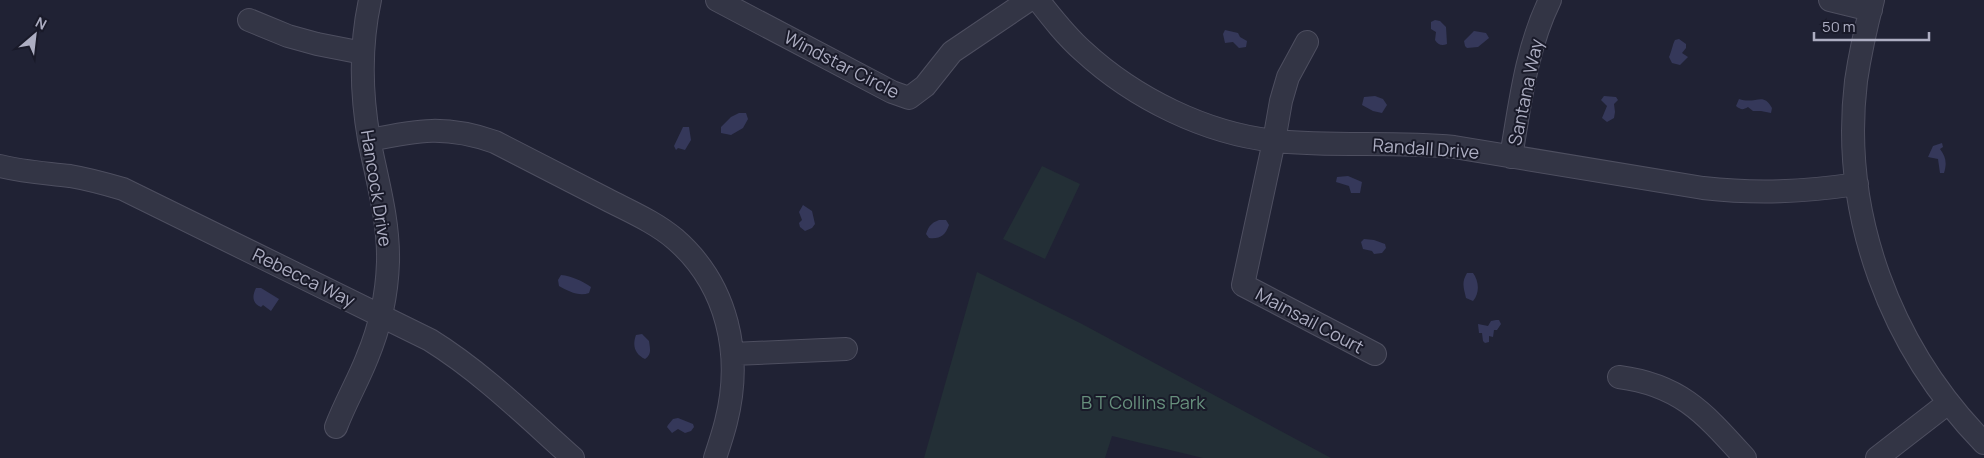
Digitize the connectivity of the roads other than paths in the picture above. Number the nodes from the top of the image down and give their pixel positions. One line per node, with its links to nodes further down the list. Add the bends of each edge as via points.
1 (370, 0): 10 (street, Hancock Drive)
2 (717, 0): 3 (street, Windstar Circle, via 909,98 925,86 952,52)
3 (1029, 0)
4 (1038, 0): 12 (street, Randall Drive, via 1083,51 1131,88 1196,121)
5 (1550, 0): 13 (street, Santana Way, via 1534,40 1525,76)
6 (1830, 0): 7 (street)
7 (1872, 5): 15 (street, via 1856,83)
8 (249, 20): 10 (street, via 288,36)
9 (1307, 42): 12 (street, via 1288,77)
10 (363, 53): 11 (street, Hancock Drive, via 364,106)
11 (370, 140): 16 (street, Hancock Drive, via 387,234 388,262); 18 (street, via 431,130 474,135 495,142 647,220 675,239 705,271 725,311)
12 (1274, 141): 13 (street, Randall Drive, via 1417,144); 19 (street, Mainsail Court, via 1243,285)
13 (1511, 157): 15 (street, Randall Drive, via 1737,192 1805,191)
14 (0, 166): 16 (street, Rebecca Way, via 98,181 123,189)
15 (1857, 184): 21 (street, via 1864,227 1887,300 1914,354)
16 (382, 315): 22 (street, Hancock Drive, via 367,359); 24 (street, Rebecca Way, via 453,354)
17 (846, 349): 18 (street)
18 (733, 354): 25 (street, via 731,397)
19 (1374, 354)
20 (1619, 377): 26 (street, via 1650,382 1683,398 1701,411)
21 (1948, 403): 23 (street); 27 (street)
22 (336, 427)
23 (1984, 443)
24 (573, 458)
25 (715, 458)
26 (1745, 458)
27 (1877, 458)

